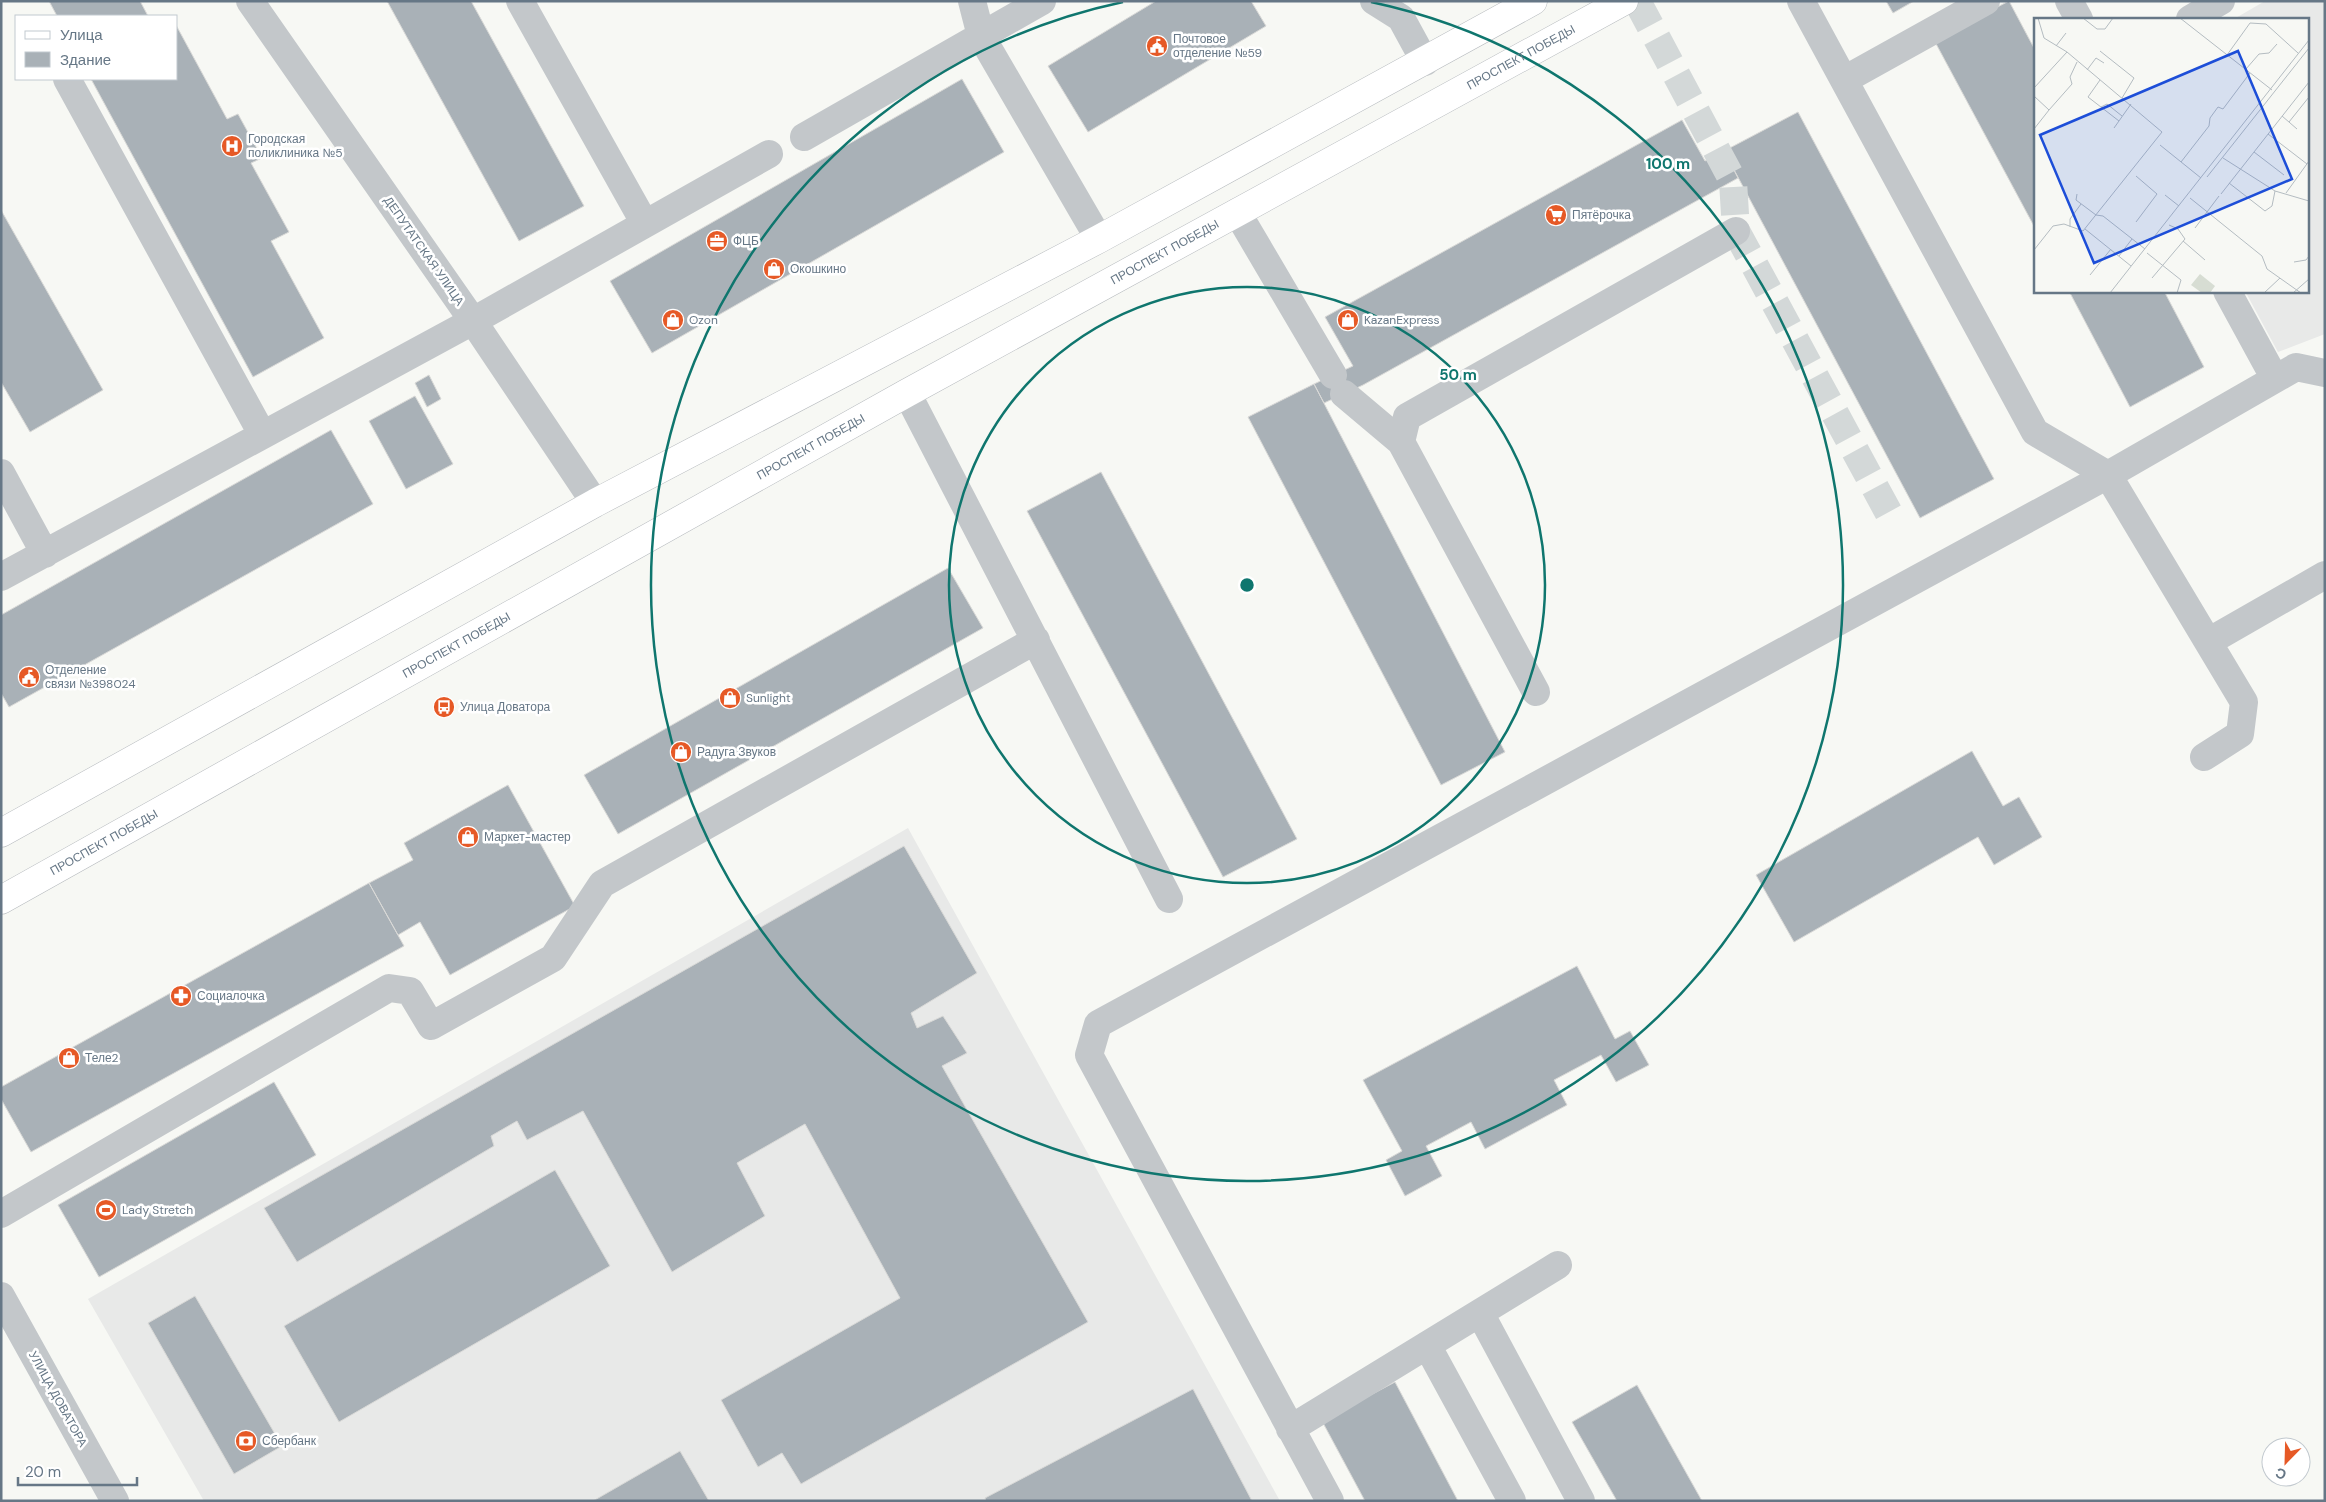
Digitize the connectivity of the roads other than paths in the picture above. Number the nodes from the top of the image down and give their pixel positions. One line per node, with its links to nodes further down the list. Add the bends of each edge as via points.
1 (250, 1): 25 (street, ДЕПУТАТСКАЯ УЛИЦА)
2 (520, 1): 21 (street)
3 (972, 1): 14 (street)
4 (1042, 1): 14 (street)
5 (1374, 1): 15 (street, via 1401,18)
6 (1534, 1): 15 (main road)
7 (1624, 1): 20 (main road, ПРОСПЕКТ ПОБЕДЫ)
8 (1801, 1): 17 (street)
9 (1986, 1): 17 (street)
10 (2069, 1): 12 (street)
11 (2222, 1): 13 (street)
12 (2078, 18)
13 (2192, 18)
14 (981, 36): 18 (street); 23 (street)
15 (1425, 62): 23 (main road)
16 (68, 80): 29 (street)
17 (1844, 80): 32 (street, via 2035,432)
18 (804, 137)
19 (769, 154): 21 (street)
20 (1237, 212): 28 (main road, ПРОСПЕКТ ПОБЕДЫ); 30 (street, via 1338,384)
21 (645, 224): 25 (street)
22 (1736, 231): 30 (street, via 1406,417)
23 (1098, 238): 33 (main road)
24 (2228, 292): 27 (street)
25 (473, 321): 29 (street); 33 (street, ДЕПУТАТСКАЯ УЛИЦА)
26 (2325, 373): 27 (street, via 2296,367)
27 (2275, 379): 32 (street)
28 (907, 393): 37 (street); 43 (main road, ПРОСПЕКТ ПОБЕДЫ)
29 (262, 434): 34 (street)
30 (1401, 442): 39 (street)
31 (1, 473): 34 (street)
32 (2108, 475): 38 (street); 49 (street, via 1098,1024 1089,1055)
33 (594, 503): 41 (main road)
34 (45, 554): 36 (street)
35 (2325, 575): 38 (street)
36 (1, 578)
37 (1036, 640): 42 (street); 44 (street, via 602,884 553,958 431,1026 410,991 389,988)
38 (2208, 642): 40 (street, via 2244,702 2240,734)
39 (1536, 692)
40 (2204, 757)
41 (1, 833)
42 (1169, 899)
43 (1, 900)
44 (1, 1214)
45 (1558, 1265): 47 (street)
46 (1, 1296): 50 (street, УЛИЦА ДОВАТОРА)
47 (1480, 1313): 48 (street); 53 (street)
48 (1427, 1345): 49 (street); 52 (street)
49 (1290, 1429): 51 (street)
50 (116, 1501)
51 (1330, 1501)
52 (1512, 1501)
53 (1581, 1501)

